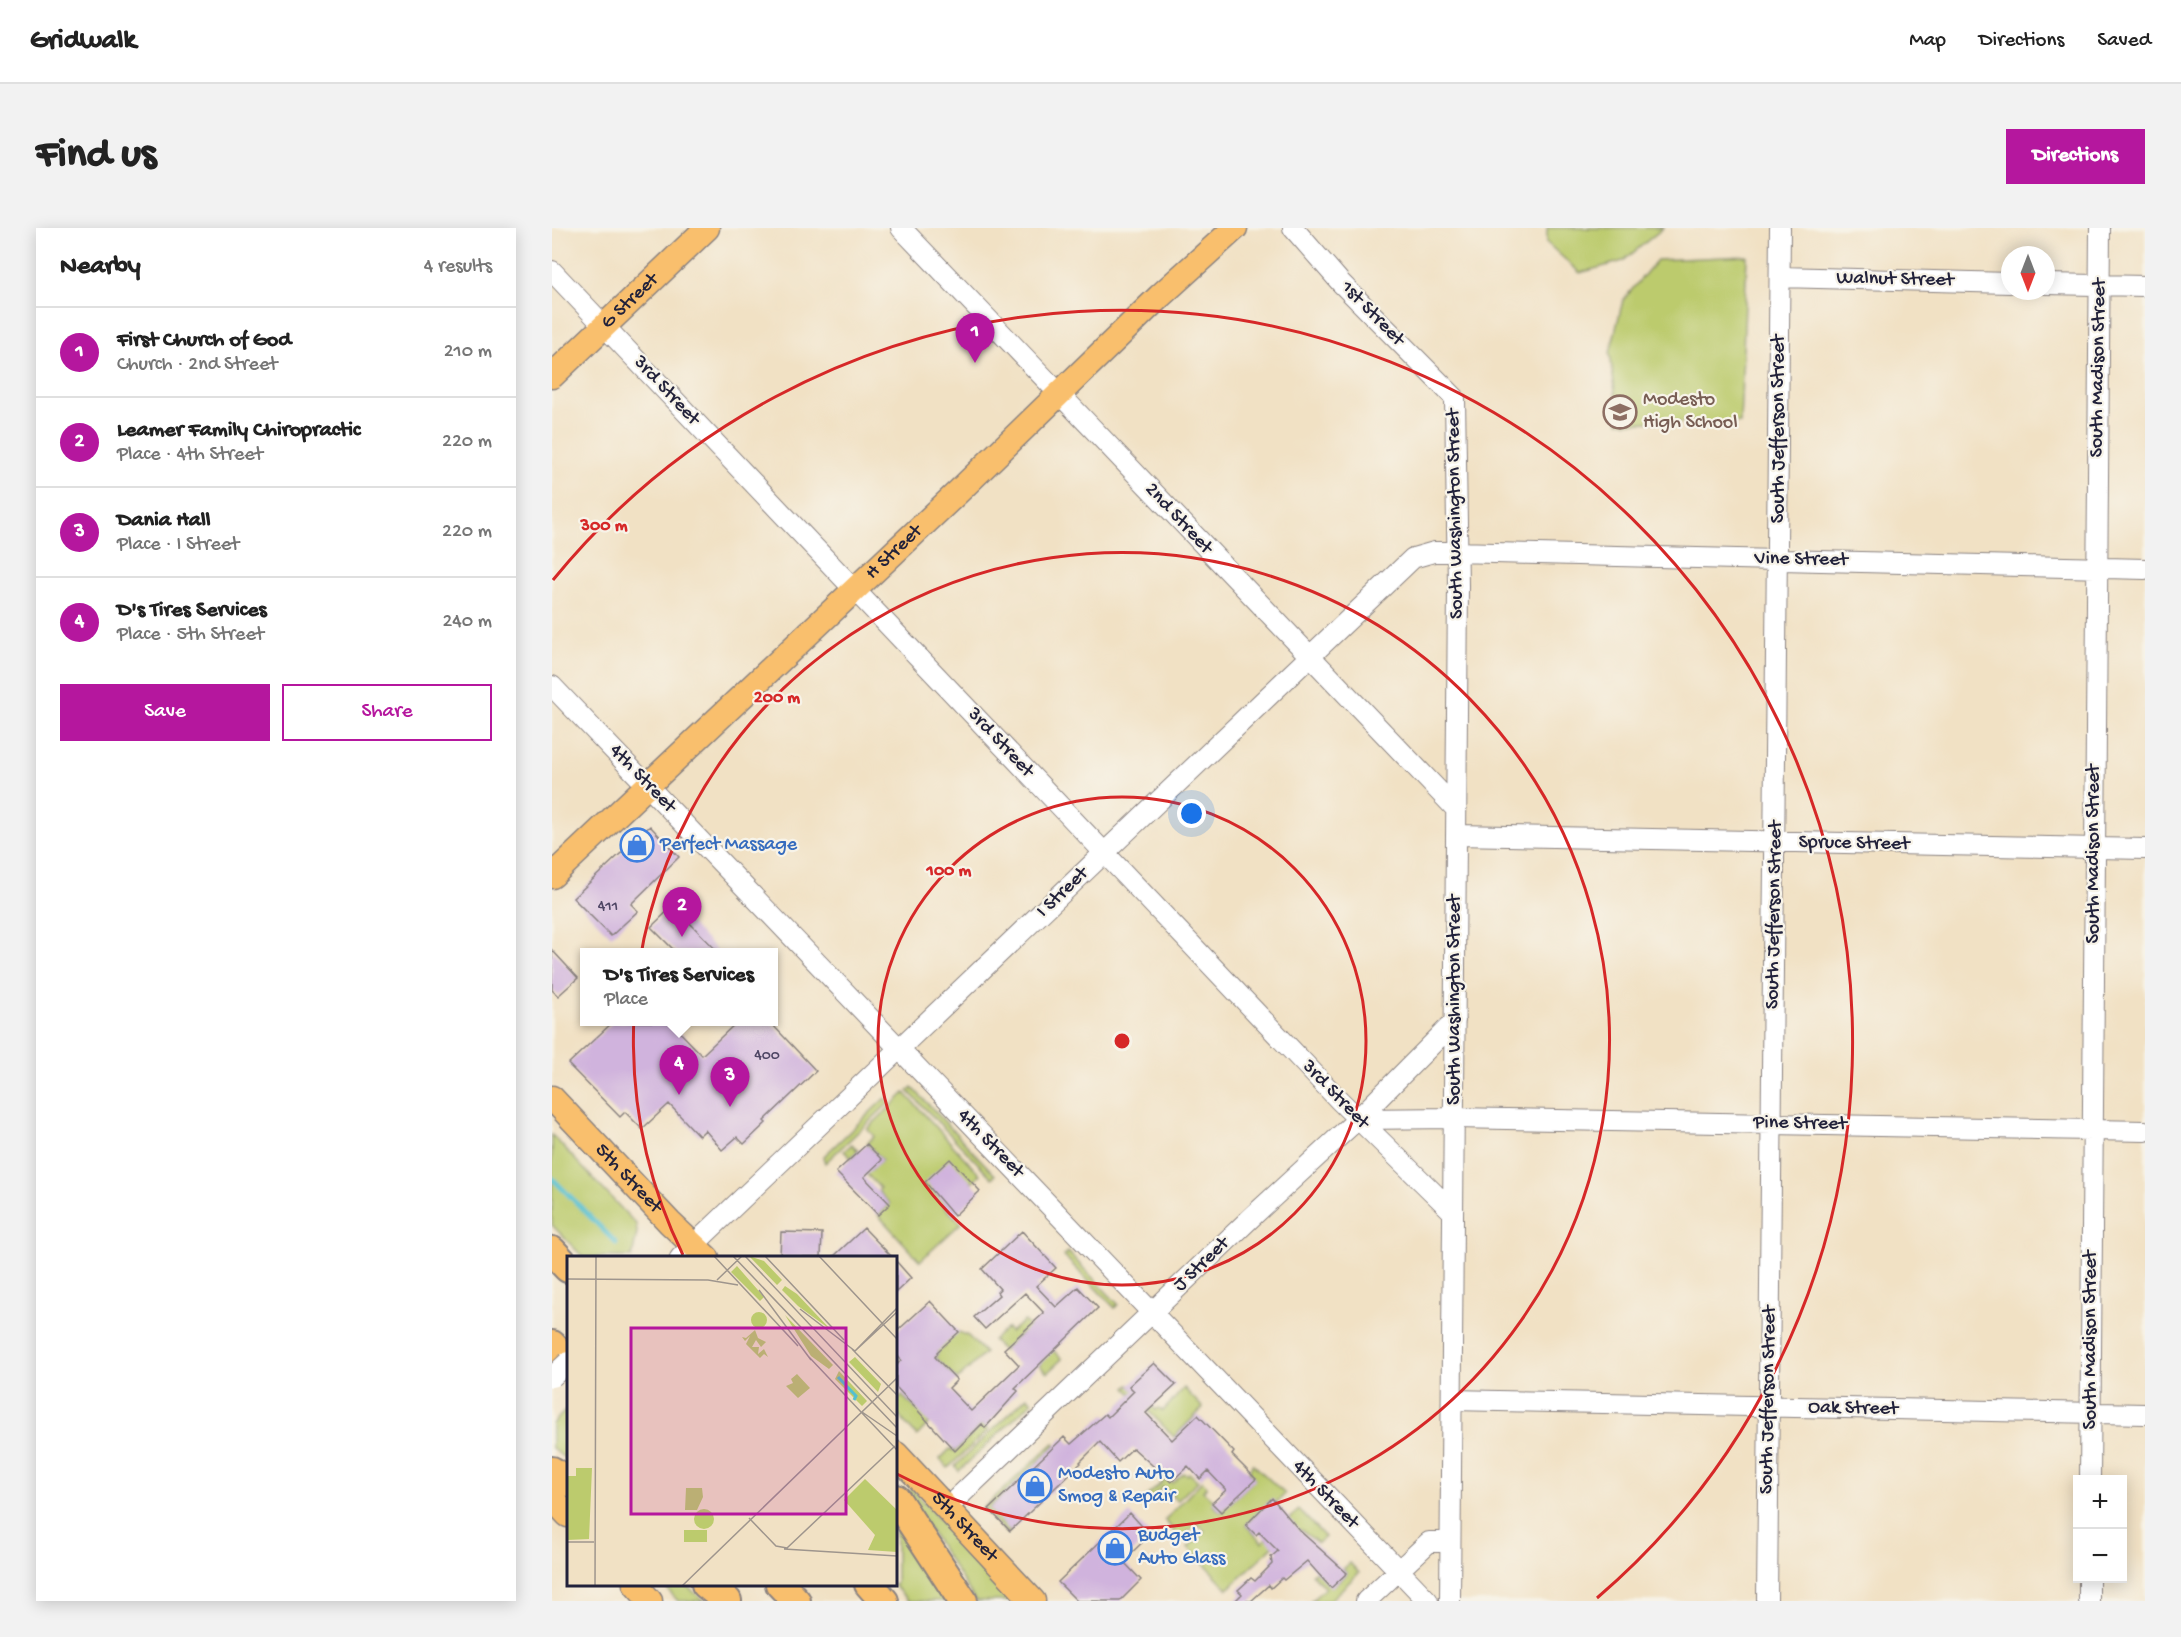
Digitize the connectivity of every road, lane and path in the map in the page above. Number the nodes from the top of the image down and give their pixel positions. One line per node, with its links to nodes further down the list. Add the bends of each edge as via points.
1 (707, 228): 13 (main road, G Street)
2 (901, 228): 15 (street, 2nd Street)
3 (1235, 228): 15 (main road, H Street)
4 (1293, 228): 16 (street, 1st Street, via 1341,283)
5 (1780, 228): 8 (street, South Jefferson Street)
6 (2100, 228): 11 (street, South Madison Street)
7 (552, 271): 13 (street, 3rd Street)
8 (1780, 278): 9 (street, Walnut Street); 18 (street, South Jefferson Street)
9 (2001, 283)
10 (2055, 284): 11 (street)
11 (2100, 285): 12 (street); 19 (street, South Madison Street)
12 (2145, 286)
13 (604, 326): 14 (main road, G Street); 21 (street, 3rd Street)
14 (552, 376)
15 (1061, 393): 21 (main road, H Street); 22 (street, 2nd Street)
16 (1455, 398): 17 (street, South Washington Street)
17 (1456, 552): 18 (street, Vine Street); 22 (street, I Street, via 1434,552 1413,558); 25 (street, South Washington Street)
18 (1778, 560): 19 (street, Vine Street); 27 (street, South Jefferson Street)
19 (2098, 568): 20 (street, Vine Street); 28 (street, South Madison Street)
20 (2145, 569)
21 (854, 589): 24 (main road, H Street); 30 (street, 3rd Street)
22 (1309, 658): 25 (street, 2nd Street); 30 (street, I Street)
23 (552, 686): 24 (street, 4th Street)
24 (647, 785): 31 (main road, H Street); 33 (street, 4th Street)
25 (1456, 810): 26 (street, South Washington Street)
26 (1456, 836): 27 (street, Spruce Street); 32 (street, South Washington Street)
27 (1776, 843): 28 (street, Spruce Street); 37 (street, South Jefferson Street)
28 (2095, 848): 29 (street, Spruce Street); 38 (street, South Madison Street)
29 (2145, 849)
30 (1104, 853): 33 (street, I Street); 36 (street, 3rd Street)
31 (552, 876)
32 (1455, 1021): 35 (street, South Washington Street); 36 (street, J Street)
33 (902, 1049): 42 (street, I Street); 44 (street, 4th Street)
34 (552, 1098): 42 (main road, 5th Street)
35 (1454, 1118): 36 (street, Pine Street); 37 (street, Pine Street); 40 (street, South Washington Street)
36 (1358, 1119): 40 (street, 3rd Street); 44 (street, J Street)
37 (1773, 1124): 38 (street, Pine Street); 50 (street, South Jefferson Street)
38 (2092, 1129): 39 (street, Pine Street); 51 (street, South Madison Street)
39 (2145, 1131)
40 (1453, 1212): 49 (street, South Washington Street)
41 (552, 1251): 43 (highway)
42 (694, 1253)
43 (567, 1268)
44 (1151, 1314): 59 (street, J Street); 62 (street, 4th Street)
45 (552, 1345): 46 (highway)
46 (567, 1361)
47 (567, 1363): 48 (street, bridge)
48 (552, 1377)
49 (1452, 1400): 50 (street, Oak Street); 61 (street, South Washington Street)
50 (1769, 1407): 51 (street, Oak Street); 77 (street, South Jefferson Street)
51 (2090, 1413): 52 (street, Oak Street); 55 (street, South Madison Street)
52 (2145, 1414)
53 (897, 1455): 59 (main road, 5th Street)
54 (552, 1471): 56 (highway)
55 (2090, 1475)
56 (567, 1481)
57 (552, 1498): 60 (main road)
58 (897, 1501): 72 (highway)
59 (948, 1507): 73 (main road, 5th Street)
60 (567, 1514)
61 (1450, 1542): 62 (street, via 1430,1542); 76 (street, South Washington Street)
62 (1398, 1571): 74 (street); 75 (street, 4th Street)
63 (2089, 1583): 78 (street)
64 (637, 1586): 68 (main road)
65 (708, 1586): 69 (highway)
66 (782, 1586): 70 (highway)
67 (871, 1586): 71 (highway)
68 (650, 1601)
69 (727, 1601)
70 (796, 1601)
71 (884, 1601)
72 (963, 1601)
73 (1033, 1601)
74 (1366, 1601)
75 (1428, 1601)
76 (1450, 1601)
77 (1767, 1601)
78 (2089, 1601)

